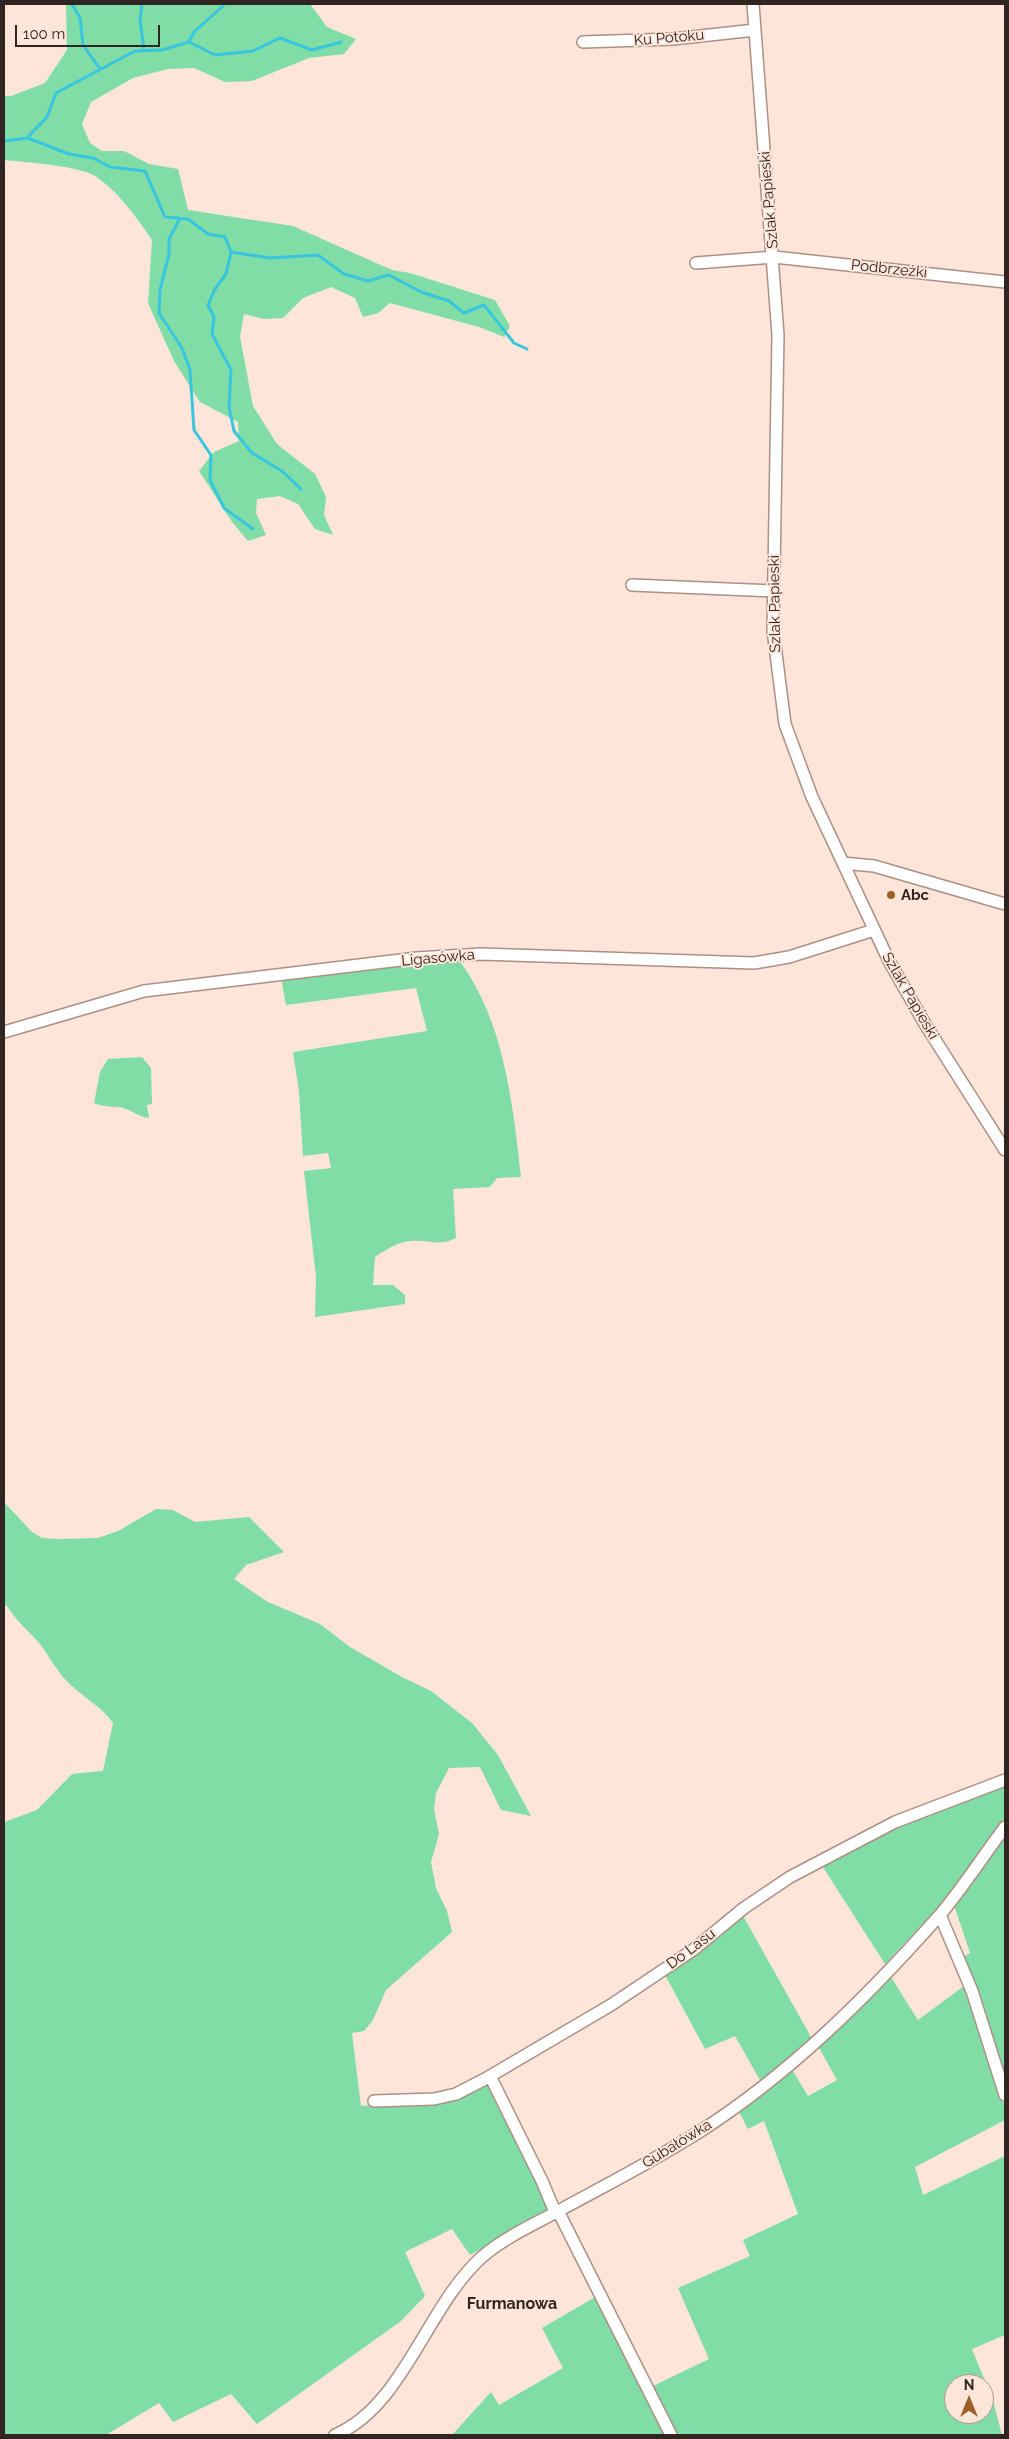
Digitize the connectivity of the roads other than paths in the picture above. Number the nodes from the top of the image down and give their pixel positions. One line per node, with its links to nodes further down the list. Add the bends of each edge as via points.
1 (753, 4): 2 (street, Szlak Papieski)
2 (755, 30): 3 (street, Ku Potoku, via 673,39); 4 (street, Szlak Papieski)
3 (583, 42)
4 (774, 257): 5 (street, Podbrzeżki); 6 (street, Podbrzeżki); 8 (street, Szlak Papieski, via 778,335)
5 (696, 263)
6 (1005, 282)
7 (632, 585): 8 (street)
8 (774, 591): 9 (street, Szlak Papieski, via 774,648 785,724 812,797)
9 (843, 863): 10 (street, via 874,866); 11 (street, Szlak Papieski)
10 (1005, 904)
11 (874, 930): 12 (street, Ligasówka, via 789,957 754,963 481,954 417,958 144,991); 13 (street, Szlak Papieski, via 925,1024)
12 (4, 1032)
13 (1005, 1150)
14 (1005, 1780): 17 (street, Do Lasu, via 895,1822 790,1877 744,1908 693,1950 611,2005)
15 (1005, 1827): 16 (street, Gubałówka)
16 (940, 1915): 18 (street, via 972,1991); 20 (street, Gubałówka, via 805,2053 766,2086 661,2156)
17 (490, 2076): 19 (street, Do Lasu, via 456,2094 434,2099); 20 (street)
18 (1005, 2095)
19 (374, 2102)
20 (557, 2212): 21 (street, Gubałówka, via 516,2232 482,2257 448,2298 381,2402); 22 (street)
21 (335, 2435)
22 (671, 2435)

